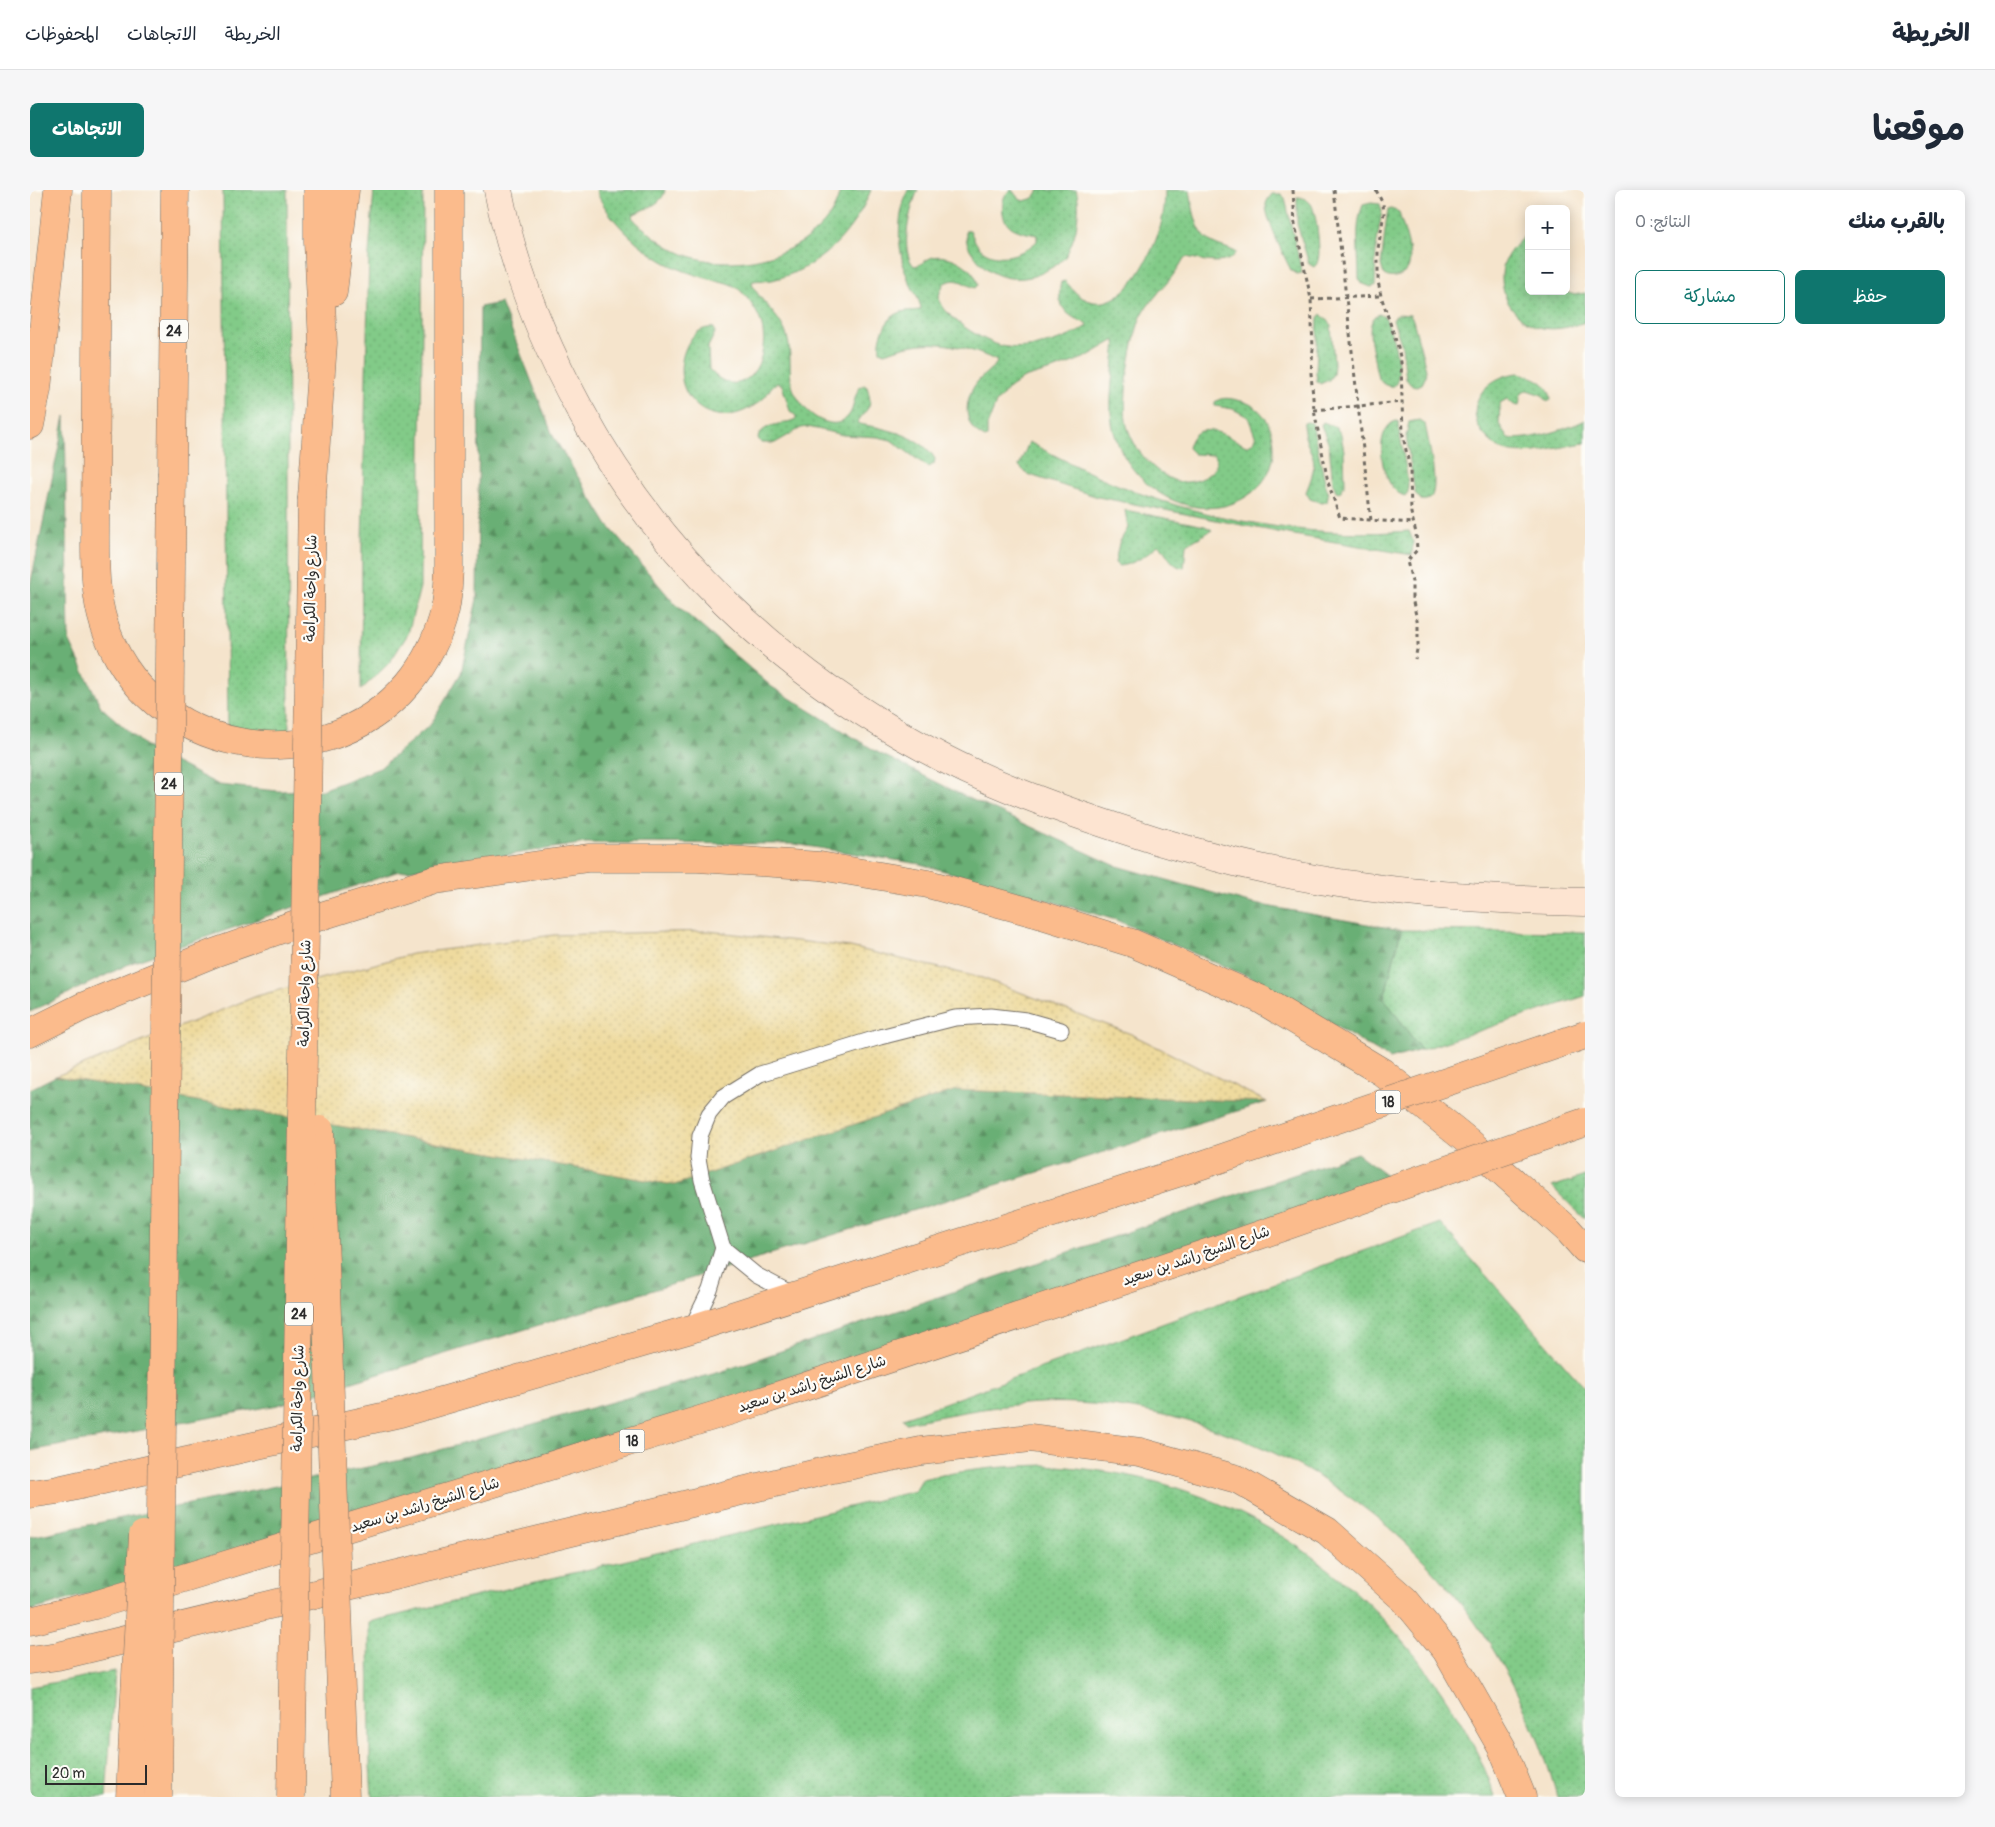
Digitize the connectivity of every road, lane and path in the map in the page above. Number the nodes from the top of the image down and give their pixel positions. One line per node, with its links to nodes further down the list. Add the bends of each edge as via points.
1 (58, 190): 18 (highway, via 37,389)
2 (97, 190): 6 (highway, via 94,538 96,584 104,624 122,662 147,695 180,720 218,738 259,746 301,745 341,733 378,712 408,684 431,649 445,610 450,569)
3 (175, 190): 29 (highway, 24, bridge)
4 (318, 190): 14 (highway, شارع واحة الكرامة / 24)
5 (345, 190): 14 (highway, via 335,280)
6 (449, 190)
7 (498, 190): 24 (street, via 516,262 541,330 597,442 633,496 678,554 751,628 863,713 978,775 1077,815 1172,846 1279,872 1363,887 1450,896)
8 (1293, 190): 13 (path, via 1295,224)
9 (1334, 190): 12 (path)
10 (1376, 190): 11 (path, via 1384,213 1378,250)
11 (1381, 296): 12 (path); 15 (path, via 1398,346)
12 (1346, 298): 13 (path); 16 (path)
13 (1311, 299): 17 (path)
14 (323, 343): 22 (highway, شارع واحة الكرامة / 24, bridge, via 312,497)
15 (1402, 402): 16 (path); 20 (path)
16 (1358, 405): 17 (path); 19 (path)
17 (1314, 410): 19 (path, via 1328,482 1340,518)
18 (30, 424)
19 (1371, 521): 20 (path)
20 (1413, 523): 21 (path, via 1417,550 1407,561 1418,624)
21 (1415, 659)
22 (308, 831): 40 (highway, شارع واحة الكرامة / 24, bridge); 41 (highway, bridge)
23 (1585, 898): 24 (street)
24 (1558, 901): 25 (street)
25 (1585, 902)
26 (1061, 1030): 31 (lane, via 991,1016 955,1018 760,1074 742,1084 723,1097 709,1114 700,1136 698,1158 702,1180)
27 (30, 1032): 32 (highway, via 214,953 436,880 588,858 698,858 820,866 928,884 1035,913 1132,943 1260,999 1382,1072 1470,1142)
28 (1585, 1035): 33 (highway, 18, bridge, via 1190,1169)
29 (165, 1096): 38 (highway, bridge); 39 (highway, 24, bridge)
30 (1585, 1122): 36 (highway, شارع الشيخ راشد بن سعيد / 18, bridge, via 1228,1246 752,1404 95,1606)
31 (723, 1248): 33 (lane, via 756,1275); 34 (lane, via 710,1290)
32 (1585, 1249)
33 (794, 1295): 34 (highway, 18)
34 (691, 1329): 35 (highway, 18, via 400,1414)
35 (30, 1494)
36 (30, 1621)
37 (30, 1660): 42 (highway, via 58,1656 833,1469 920,1451 1030,1438 1140,1452 1237,1479 1327,1531 1405,1600 1446,1650 1502,1748)
38 (130, 1797)
39 (158, 1797)
40 (291, 1797)
41 (345, 1797)
42 (1522, 1797)

